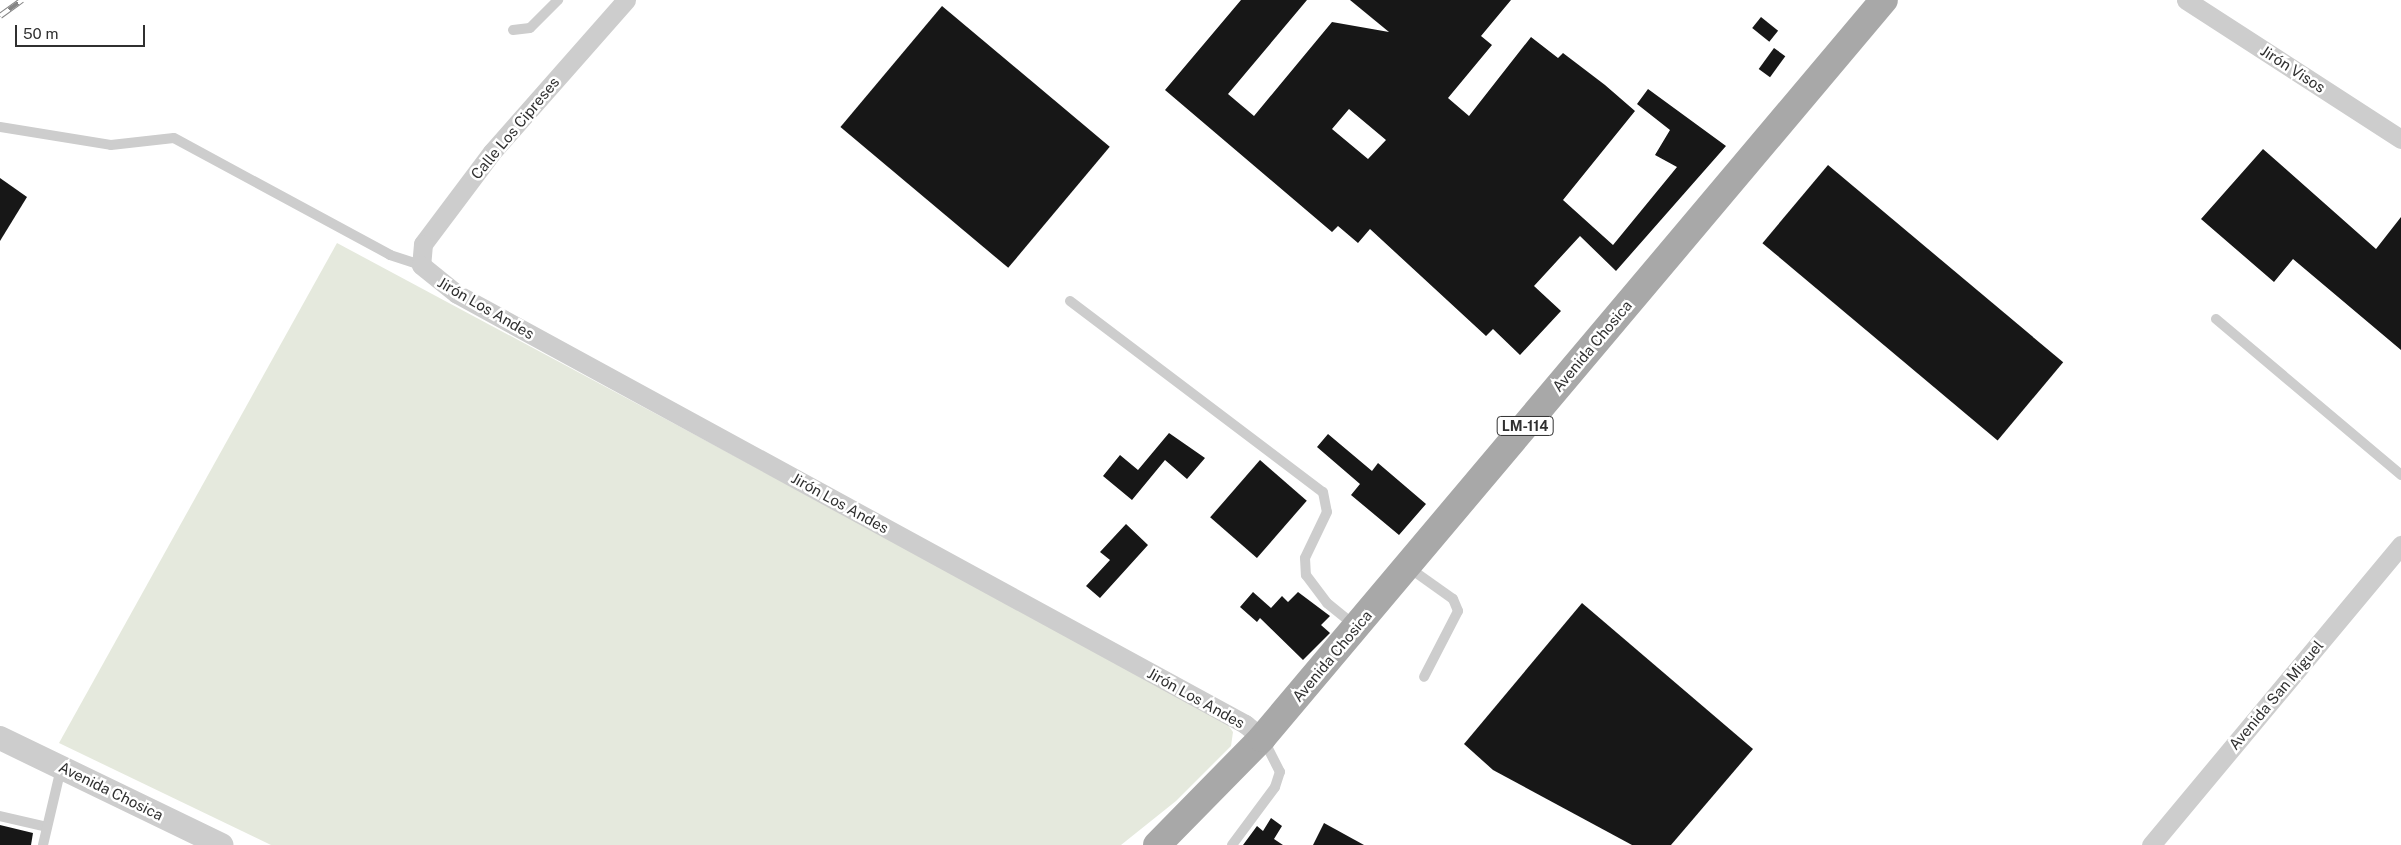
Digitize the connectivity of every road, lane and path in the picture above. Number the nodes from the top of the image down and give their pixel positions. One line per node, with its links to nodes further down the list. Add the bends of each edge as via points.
1 (558, 0): 5 (lane, via 530,28)
2 (626, 0): 8 (street, Calle Los Cipreses, via 492,152 423,244)
3 (1884, 0): 13 (main road, Avenida Chosica / LM-114)
4 (2186, 0): 7 (street, Jirón Visos)
5 (513, 30)
6 (0, 128): 8 (lane, via 111,145 174,138 390,255)
7 (2401, 139)
8 (421, 265): 17 (street, Jirón Los Andes, via 457,294 1245,724)
9 (1070, 301): 14 (lane, via 1323,492 1327,512 1306,558 1306,575 1327,603)
10 (2216, 318): 11 (lane)
11 (2401, 474)
12 (2401, 544): 25 (street, Avenida San Miguel)
13 (1407, 566): 14 (main road, Avenida Chosica / LM-114); 15 (lane, via 1454,600 1458,611)
14 (1356, 627): 17 (main road, Avenida Chosica / LM-114)
15 (1424, 678)
16 (0, 738): 18 (street, Avenida Chosica)
17 (1262, 738): 23 (main road, Avenida Chosica / LM-114); 24 (lane, via 1280,772 1275,787)
18 (62, 768): 20 (lane); 21 (street, Avenida Chosica)
19 (0, 816): 20 (lane)
20 (47, 827): 22 (lane)
21 (219, 844)
22 (43, 845)
23 (1157, 845)
24 (1232, 845)
25 (2151, 845)

